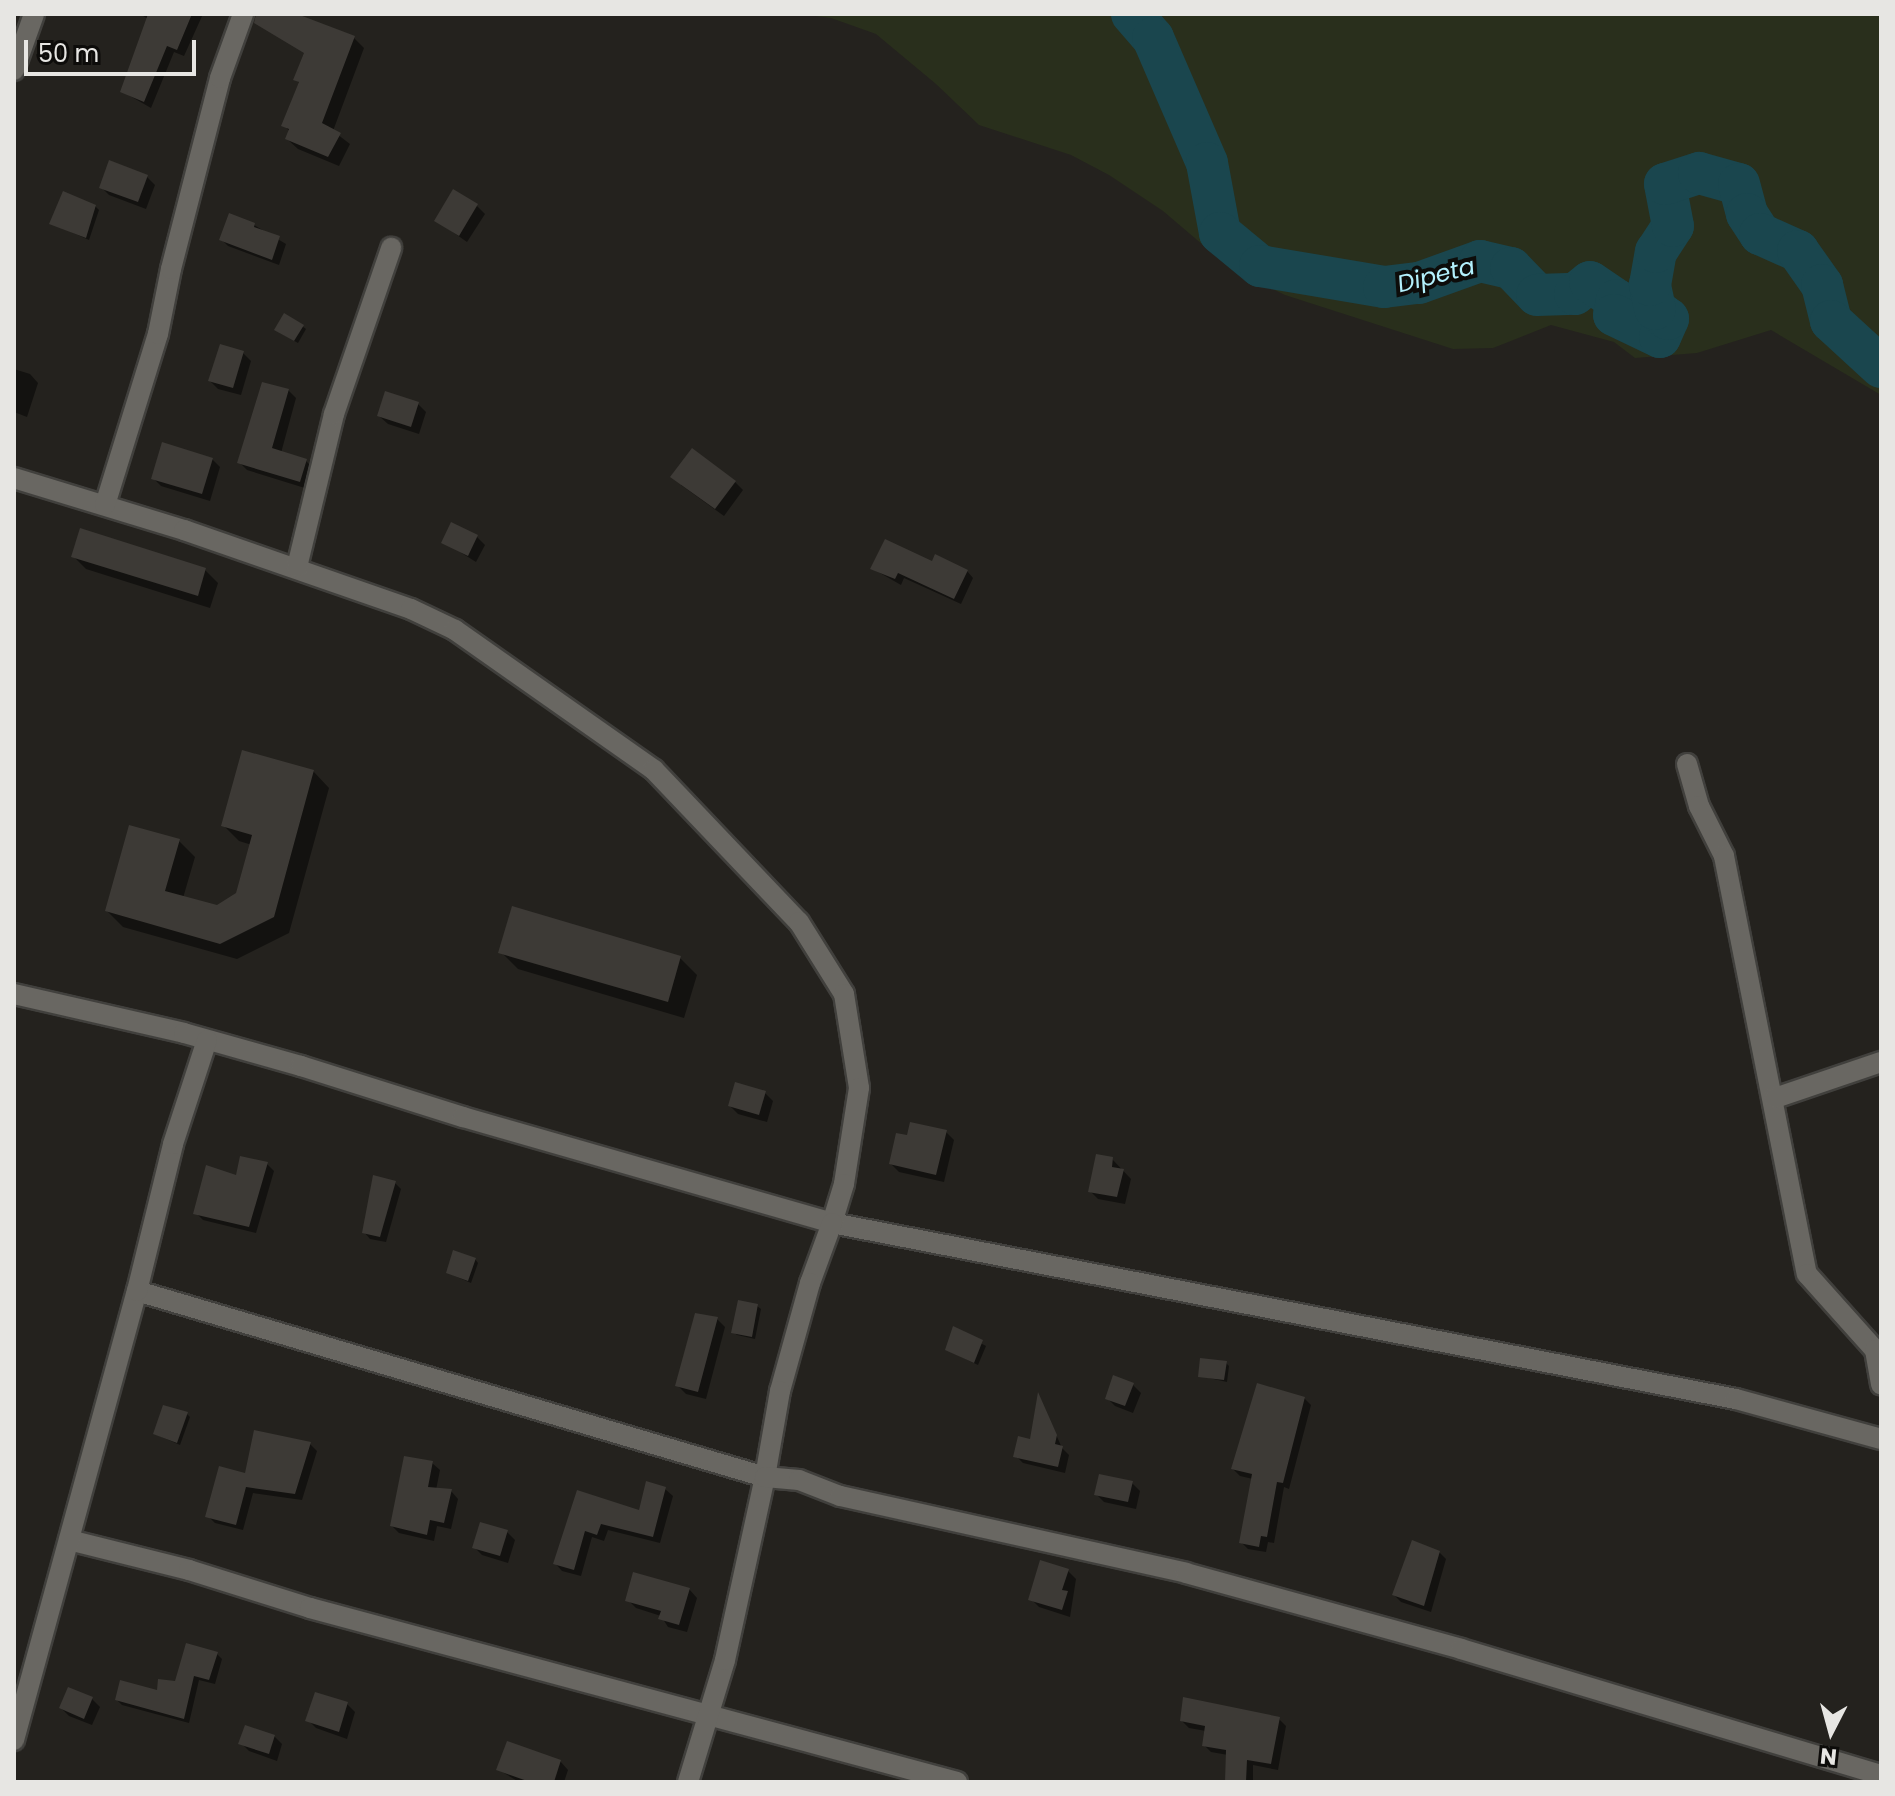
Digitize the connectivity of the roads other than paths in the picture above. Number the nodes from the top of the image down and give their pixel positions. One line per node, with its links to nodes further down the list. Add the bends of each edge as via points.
1 (34, 14): 3 (street)
2 (243, 14): 6 (street, via 220,78 158,334)
3 (14, 70)
4 (391, 248): 7 (street, via 334,414)
5 (14, 478): 6 (street)
6 (105, 505): 7 (street)
7 (297, 567): 13 (street, via 455,630 654,770 799,922 844,994 859,1088 844,1184)
8 (1687, 764): 12 (street, via 1699,806 1724,856 1754,1022)
9 (14, 994): 10 (street)
10 (207, 1040): 13 (street); 14 (street, via 173,1144)
11 (1881, 1062): 12 (street)
12 (1775, 1098): 15 (street, via 1807,1274 1875,1350)
13 (832, 1223): 16 (street, via 1736,1399); 17 (street, via 780,1391)
14 (137, 1291): 17 (street); 18 (street)
15 (1881, 1384)
16 (1881, 1439)
17 (765, 1477): 19 (street, via 725,1660); 21 (street, via 799,1480 840,1496 1186,1573)
18 (69, 1540): 19 (street); 20 (street)
19 (707, 1716): 22 (street); 23 (street)
20 (14, 1740)
21 (1881, 1775)
22 (688, 1782)
23 (957, 1782)

